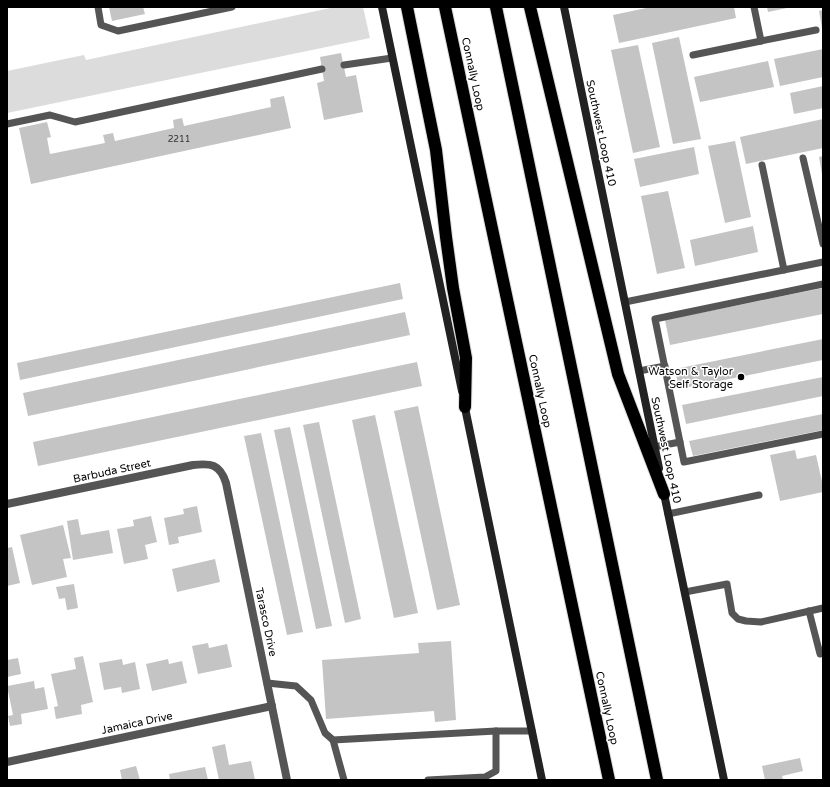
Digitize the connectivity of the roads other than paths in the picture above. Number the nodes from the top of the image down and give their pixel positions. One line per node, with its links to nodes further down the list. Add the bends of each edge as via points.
1 (98, 7): 2 (lane, via 101,25 118,31)
2 (232, 7)
3 (382, 7): 13 (main road)
4 (407, 7): 26 (highway, via 436,150 450,270 466,358)
5 (445, 7): 49 (highway, Connally Loop)
6 (496, 7): 50 (highway)
7 (530, 7): 31 (highway, via 618,374)
8 (564, 7): 23 (main road, Southwest Loop 410)
9 (754, 7): 11 (lane)
10 (816, 30): 11 (lane)
11 (761, 41): 12 (lane)
12 (693, 54)
13 (392, 58): 14 (lane); 26 (main road)
14 (344, 65)
15 (322, 69): 16 (lane, via 75,122 50,115)
16 (7, 124)
17 (803, 158): 19 (lane)
18 (762, 165): 21 (lane)
19 (823, 244)
20 (823, 262): 21 (lane)
21 (784, 270): 23 (lane)
22 (823, 284): 24 (lane, via 655,319)
23 (625, 302): 25 (main road, Southwest Loop 410)
24 (665, 366): 25 (lane); 28 (lane)
25 (639, 371): 29 (main road, Southwest Loop 410)
26 (465, 408): 42 (main road)
27 (823, 434): 28 (lane, via 684,462)
28 (680, 442): 29 (lane)
29 (654, 447): 31 (main road, Southwest Loop 410)
30 (220, 470): 33 (street, Barbuda Street, via 205,464 193,465); 39 (street, Tarasco Drive, via 226,483)
31 (664, 494): 34 (main road, Southwest Loop 410)
32 (759, 495): 34 (lane)
33 (7, 504)
34 (668, 514): 35 (main road, Southwest Loop 410)
35 (684, 592): 37 (lane, via 727,584 732,613 746,621 761,622); 51 (main road, Southwest Loop 410)
36 (823, 608): 37 (lane)
37 (809, 611): 38 (lane)
38 (820, 654)
39 (267, 683): 40 (street, Tarasco Drive); 43 (lane, via 296,686 311,700 325,733)
40 (272, 706): 44 (street, Jamaica Drive); 45 (street, Tarasco Drive)
41 (496, 731): 42 (lane); 43 (lane); 47 (lane, via 496,771 485,777)
42 (532, 731): 48 (main road)
43 (333, 740): 46 (lane)
44 (7, 762)
45 (287, 780)
46 (344, 780)
47 (428, 780)
48 (542, 780)
49 (609, 780)
50 (657, 780)
51 (724, 780)

